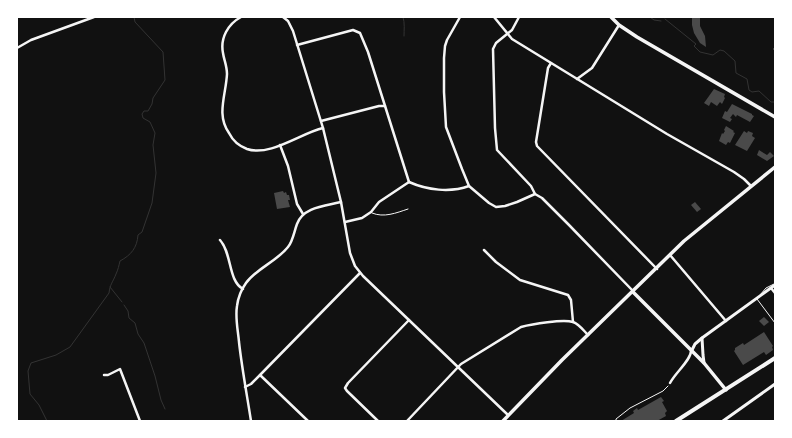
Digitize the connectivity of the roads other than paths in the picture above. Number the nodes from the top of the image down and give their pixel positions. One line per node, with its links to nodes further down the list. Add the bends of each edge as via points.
1 (94, 17): 11 (street, via 31,40)
2 (241, 17): 18 (street, via 229,27 223,42 227,71 223,125 234,140 248,149 266,149)
3 (283, 17): 10 (street, via 292,28)
4 (460, 17): 21 (street, via 447,40 444,52 445,116 448,134)
5 (494, 17): 9 (street)
6 (519, 17): 9 (street)
7 (610, 17): 8 (main road)
8 (619, 25): 13 (street, via 592,68); 15 (main road)
9 (507, 34): 12 (street); 23 (street, via 494,45 493,53 496,146 501,156 531,186)
10 (297, 45): 14 (street, via 353,30 358,31 363,38); 16 (street)
11 (17, 48)
12 (551, 63): 13 (street); 32 (street, via 548,68 537,146)
13 (577, 79): 22 (street, via 734,172)
14 (385, 106): 16 (street); 20 (street)
15 (775, 117)
16 (321, 121): 17 (street)
17 (323, 128): 18 (street); 24 (street)
18 (280, 145): 27 (street, via 297,204)
19 (774, 169): 22 (main road)
20 (409, 182): 21 (street, via 451,191); 26 (street, via 379,202)
21 (469, 186): 23 (street, via 496,207)
22 (751, 186): 31 (main road)
23 (535, 194): 37 (street, via 542,198)
24 (341, 202): 27 (street); 28 (street)
25 (408, 209): 26 (lane, via 389,215)
26 (371, 212): 28 (street, via 362,218)
27 (303, 214): 36 (street, via 288,247 253,275)
28 (345, 222): 33 (street, via 351,256)
29 (220, 240): 36 (street, via 226,246 235,283)
30 (484, 250): 42 (street, via 520,280 568,295 571,300)
31 (670, 255): 32 (main road); 41 (street)
32 (656, 269): 37 (main road)
33 (360, 272): 40 (street); 51 (street)
34 (775, 284): 35 (street); 39 (lane, via 762,292)
35 (771, 288): 38 (street); 39 (street)
36 (243, 289): 54 (street, via 238,302 237,318)
37 (633, 292): 44 (main road); 46 (main road)
38 (775, 293)
39 (758, 298): 41 (street); 43 (lane)
40 (409, 320): 49 (street); 60 (street, via 345,388)
41 (726, 321): 45 (street)
42 (573, 322): 44 (street); 49 (street, via 521,327 461,364)
43 (775, 323)
44 (588, 335): 56 (main road)
45 (702, 338): 46 (street); 48 (street)
46 (692, 350): 48 (main road); 52 (street, via 691,356)
47 (775, 358): 55 (main road)
48 (704, 363): 55 (main road)
49 (459, 368): 56 (street); 61 (street)
50 (104, 375): 57 (street, via 120,368)
51 (260, 375): 54 (street); 59 (street)
52 (670, 383)
53 (775, 384): 64 (street)
54 (245, 387): 58 (street)
55 (726, 390): 63 (main road)
56 (508, 415): 62 (main road)
57 (140, 421)
58 (251, 421)
59 (308, 421)
60 (378, 421)
61 (407, 421)
62 (503, 421)
63 (676, 421)
64 (723, 421)

